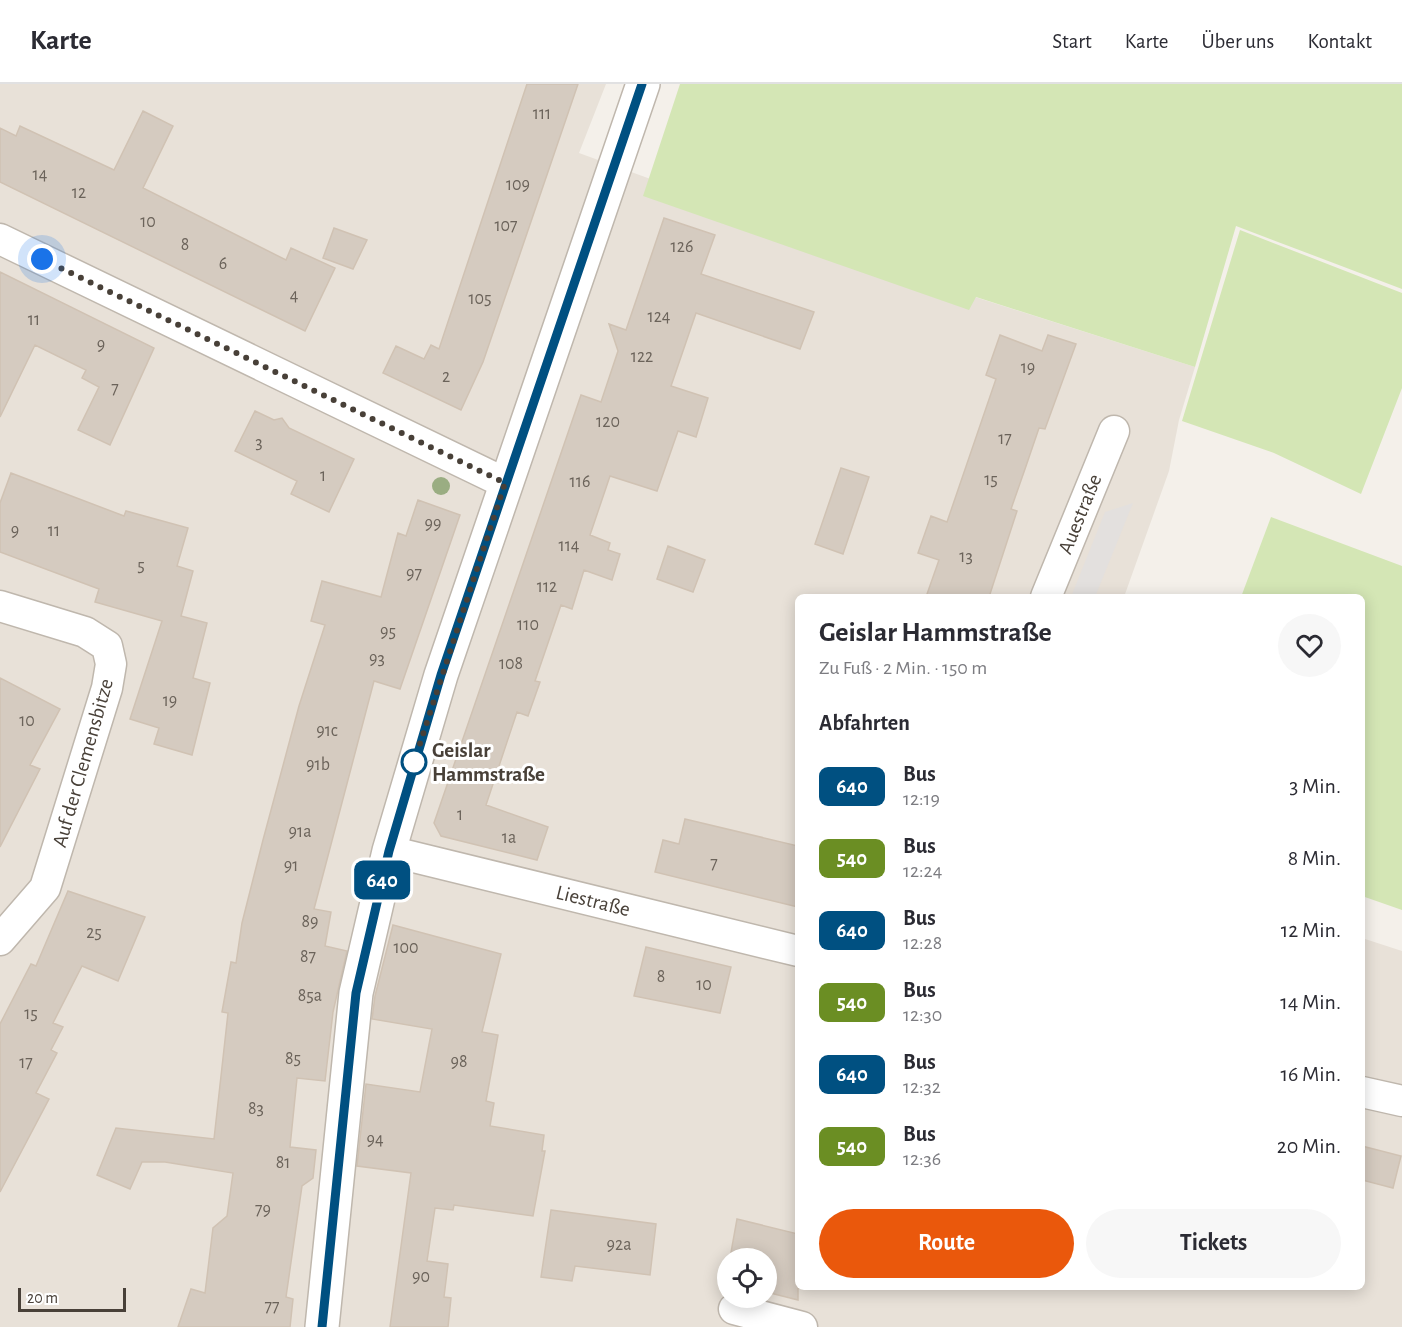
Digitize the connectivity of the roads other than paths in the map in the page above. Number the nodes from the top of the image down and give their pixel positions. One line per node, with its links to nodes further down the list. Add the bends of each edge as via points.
1 (642, 84): 4 (street)
2 (0, 238): 4 (street)
3 (1114, 431): 5 (street, Auestraße)
4 (505, 483): 7 (street, via 428,714)
5 (1047, 594)
6 (0, 606): 8 (street, Auf der Clemensbitze, via 85,632 107,646 111,664 45,888)
7 (389, 851): 9 (street, Liestraße); 13 (street, via 356,993)
8 (0, 940)
9 (795, 950)
10 (1365, 1093): 11 (street)
11 (1402, 1101)
12 (734, 1309): 14 (street)
13 (322, 1327)
14 (802, 1327)

